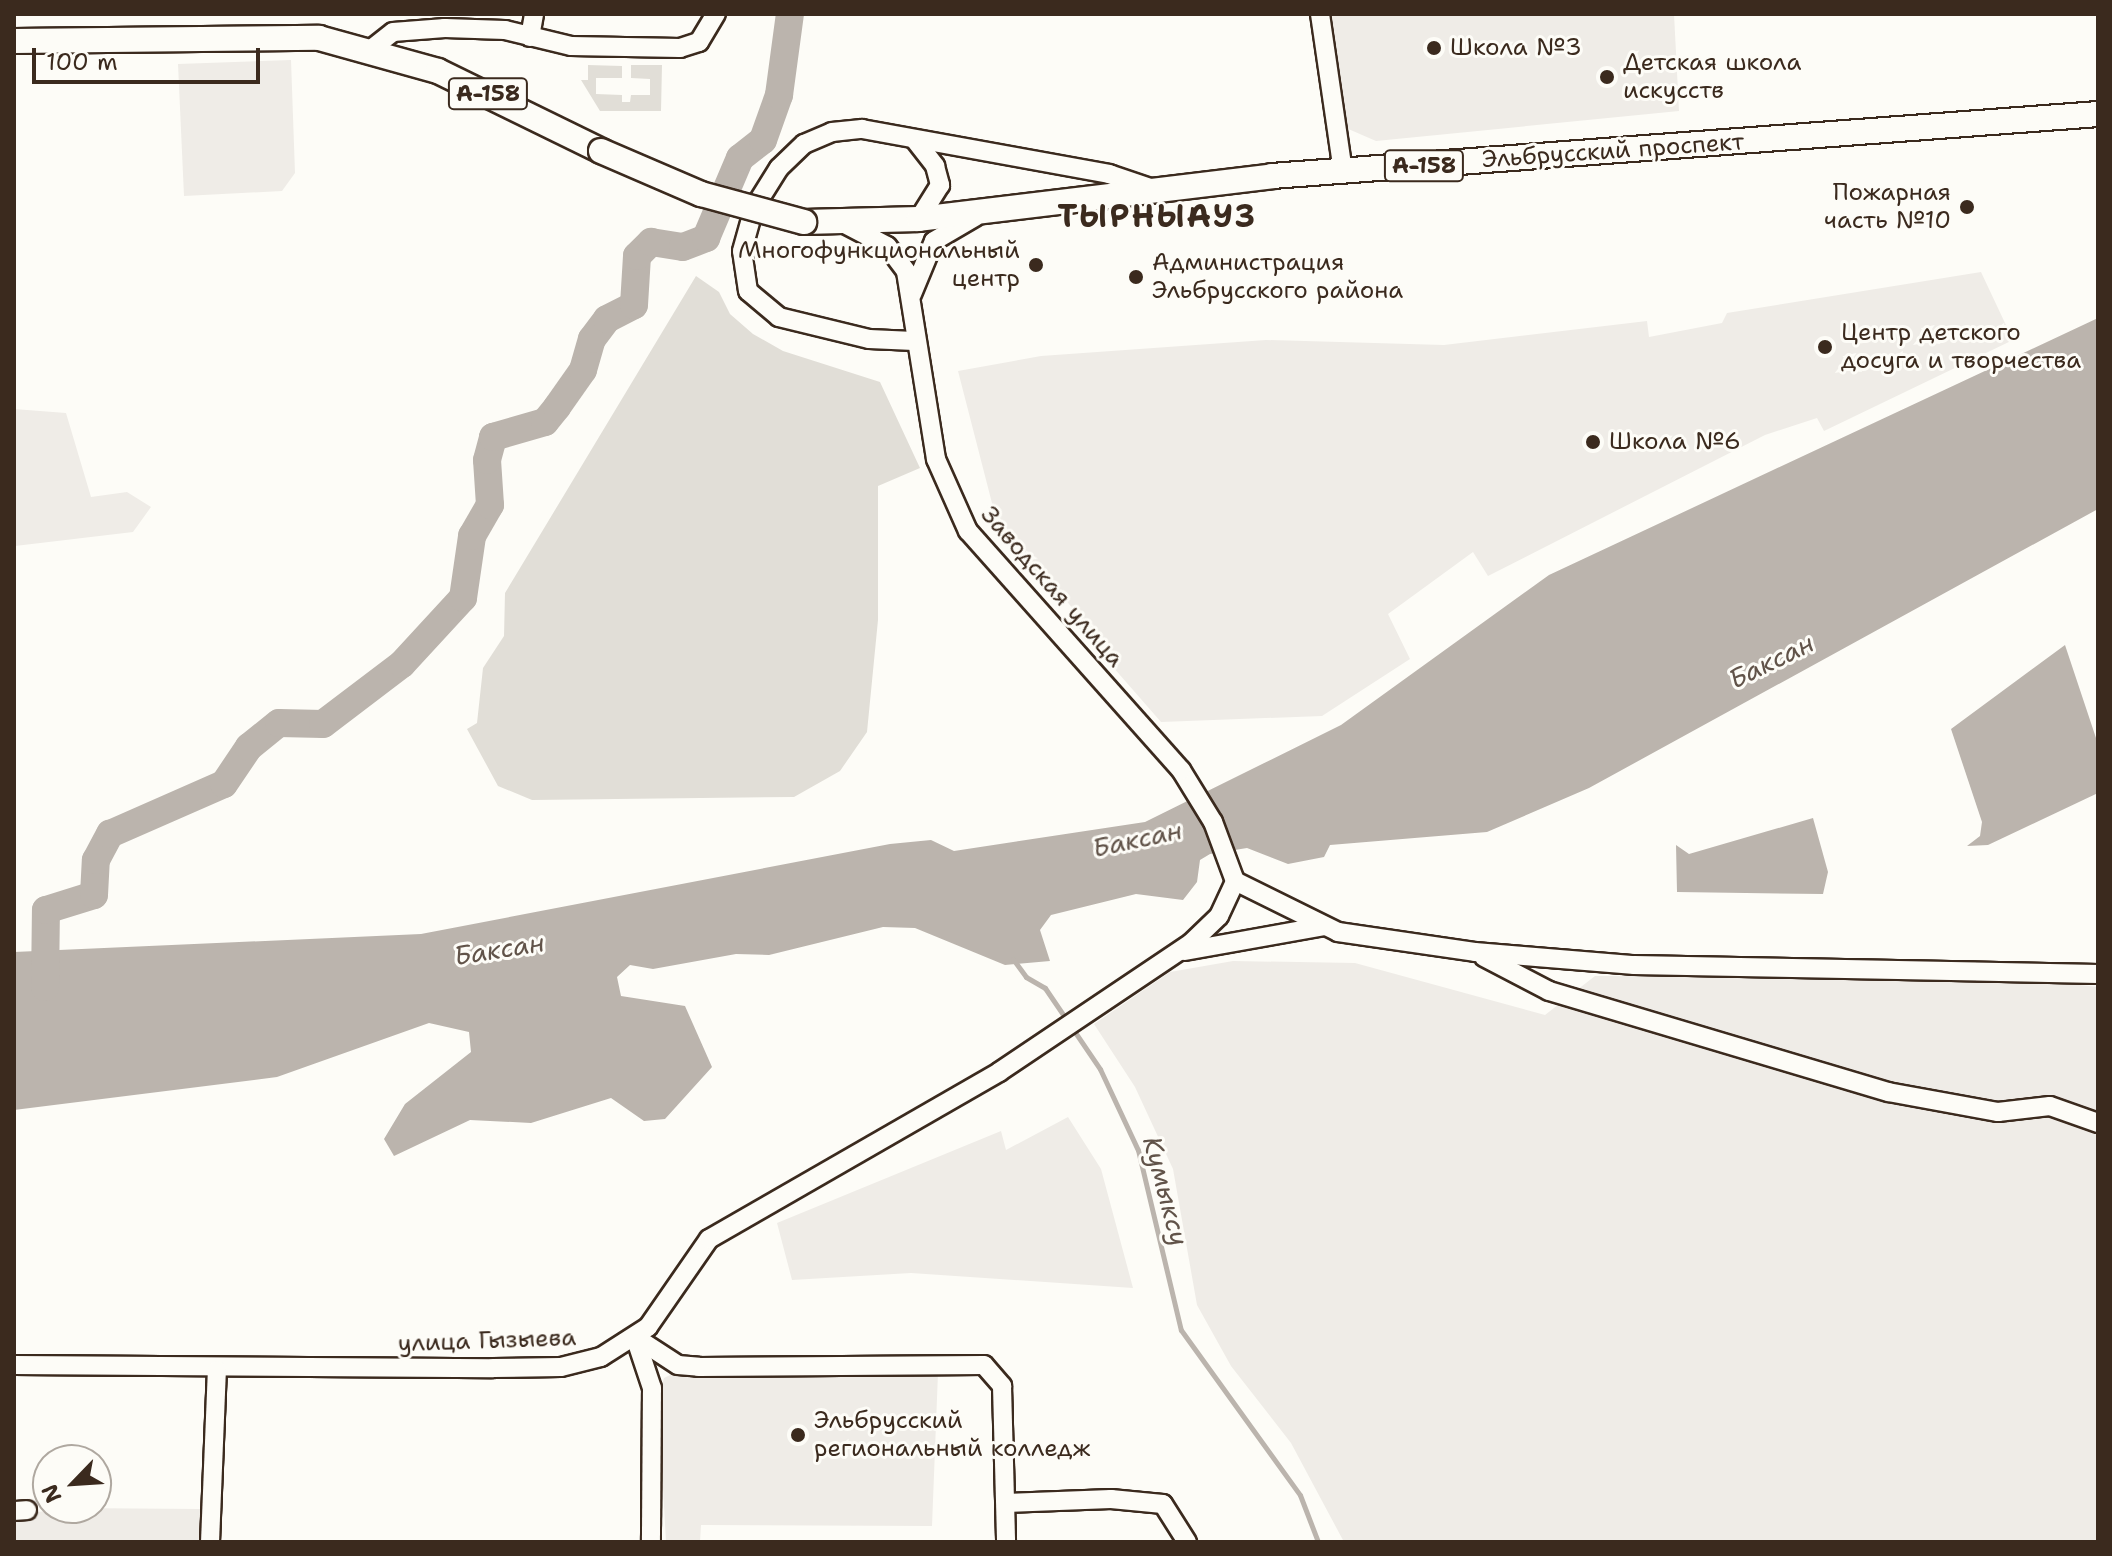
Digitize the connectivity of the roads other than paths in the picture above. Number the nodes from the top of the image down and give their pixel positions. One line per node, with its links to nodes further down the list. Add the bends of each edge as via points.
1 (534, 14): 4 (street)
2 (716, 14): 4 (street, via 699,42 680,48 571,46)
3 (1320, 14): 9 (street)
4 (530, 37): 6 (street, via 488,28 420,29 393,32)
5 (14, 41): 6 (main road, Эльбрусский проспект / А-158, via 277,34)
6 (370, 50): 13 (main road, Эльбрусский проспект / А-158, bridge, via 461,81 701,194 804,222)
7 (2098, 114): 9 (main road, Эльбрусский проспект / А-158)
8 (915, 140): 10 (street, via 1109,174); 12 (street, via 935,166 940,185 934,204); 15 (street, via 851,129 804,144 779,168 754,208 742,263 748,291 779,317 869,339)
9 (1343, 172): 10 (main road, Эльбрусский проспект / А-158)
10 (1153, 189): 11 (main road, Эльбрусский проспект / А-158)
11 (984, 212): 12 (main road, Эльбрусский проспект / А-158); 14 (street, via 934,241)
12 (919, 219): 13 (main road, Эльбрусский проспект / А-158)
13 (845, 224): 14 (street, via 894,251)
14 (912, 294): 15 (street, Заводская улица)
15 (914, 341): 16 (street, Заводская улица, via 936,459 968,531 1195,791)
16 (1234, 872): 17 (street); 19 (street, via 1219,916)
17 (1324, 926): 18 (street, via 1369,939); 19 (street)
18 (1475, 952): 20 (street, via 1634,965 1891,965); 21 (street, via 1549,991 1888,1092 1998,1112 2050,1106)
19 (1175, 953): 22 (street, via 966,1092 709,1239)
20 (2098, 974)
21 (2098, 1123)
22 (635, 1337): 24 (street, улица Гызыева, via 601,1357 561,1367); 25 (street, via 678,1365 968,1364 993,1371 1002,1386); 27 (street, via 652,1388)
23 (14, 1365): 24 (street, улица Гызыева)
24 (217, 1370): 26 (street)
25 (1006, 1503): 28 (street); 29 (street, via 1111,1499 1163,1504)
26 (210, 1542)
27 (651, 1542)
28 (1006, 1542)
29 (1187, 1542)

